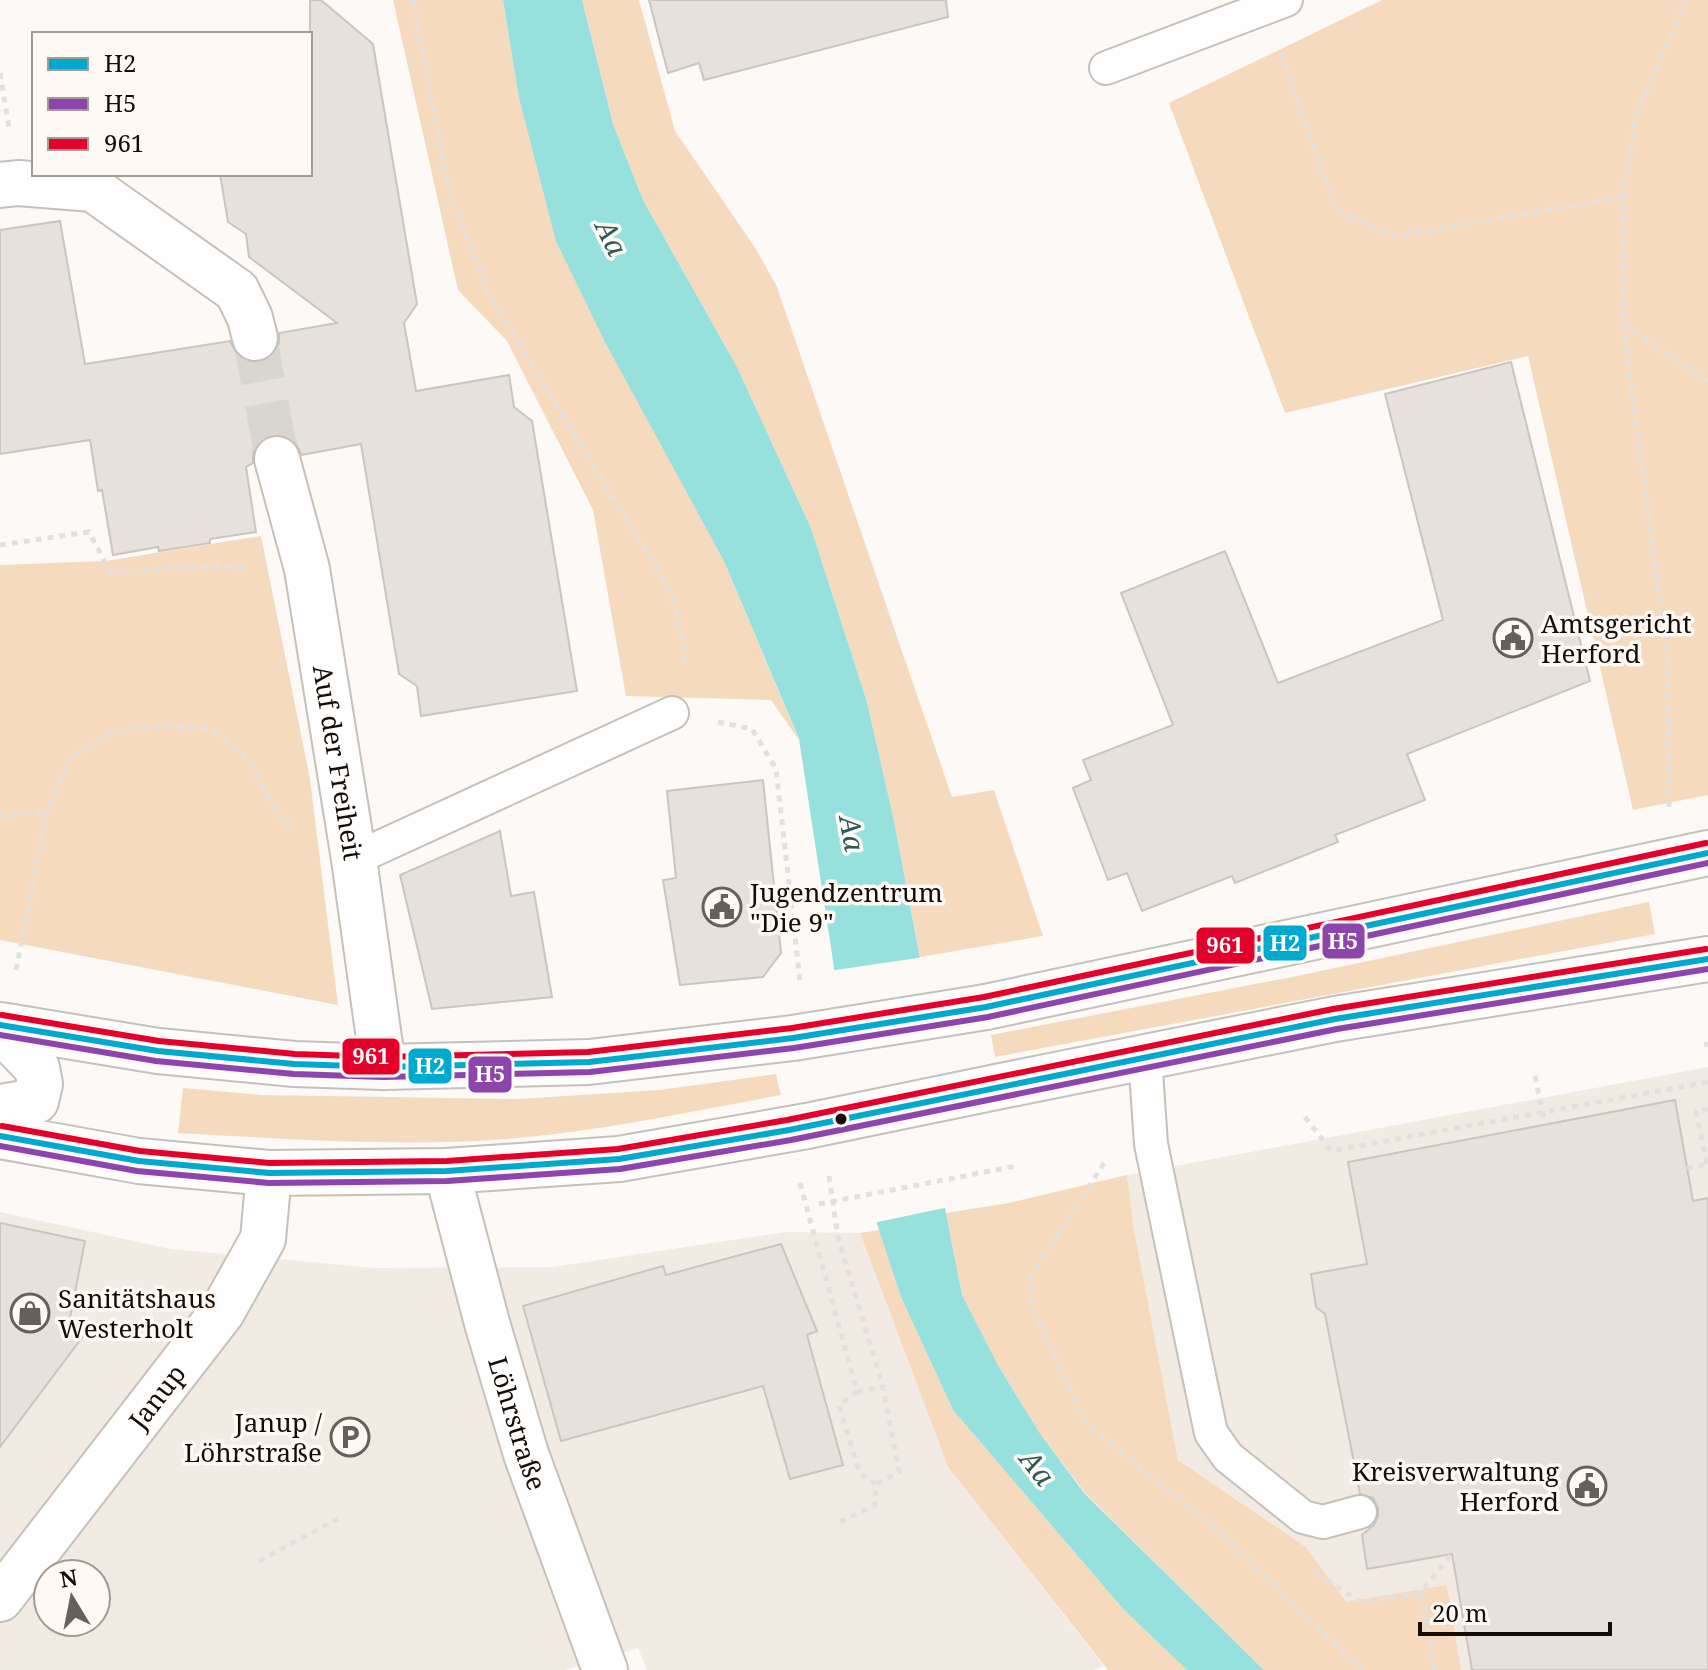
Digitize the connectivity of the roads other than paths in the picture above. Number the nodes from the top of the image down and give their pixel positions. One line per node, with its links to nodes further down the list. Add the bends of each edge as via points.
1 (1277, 4): 2 (lane)
2 (1106, 68)
3 (0, 185): 4 (main road, via 93,189 237,291)
4 (255, 338)
5 (277, 459): 8 (main road, Auf der Freiheit, via 307,569)
6 (672, 713): 8 (lane)
7 (1708, 853): 12 (main road, bridge, via 986,1007 793,1038 589,1062)
8 (354, 859): 12 (main road, Auf der Freiheit)
9 (1708, 959): 11 (main road, via 1335,1019)
10 (6, 1026): 12 (main road, via 158,1051); 13 (main road, via 15,1045 37,1068 40,1084 36,1101)
11 (1145, 1057): 15 (main road, bridge, via 619,1159); 17 (lane, via 1151,1144 1211,1433 1228,1457 1303,1517 1323,1522)
12 (383, 1067)
13 (0, 1107)
14 (0, 1136): 16 (main road, via 139,1161)
15 (447, 1171): 16 (main road); 19 (main road, Löhrstraße, via 526,1454)
16 (269, 1173): 18 (main road, Janup, via 263,1239 222,1312)
17 (1360, 1512)
18 (0, 1599)
19 (605, 1670)

